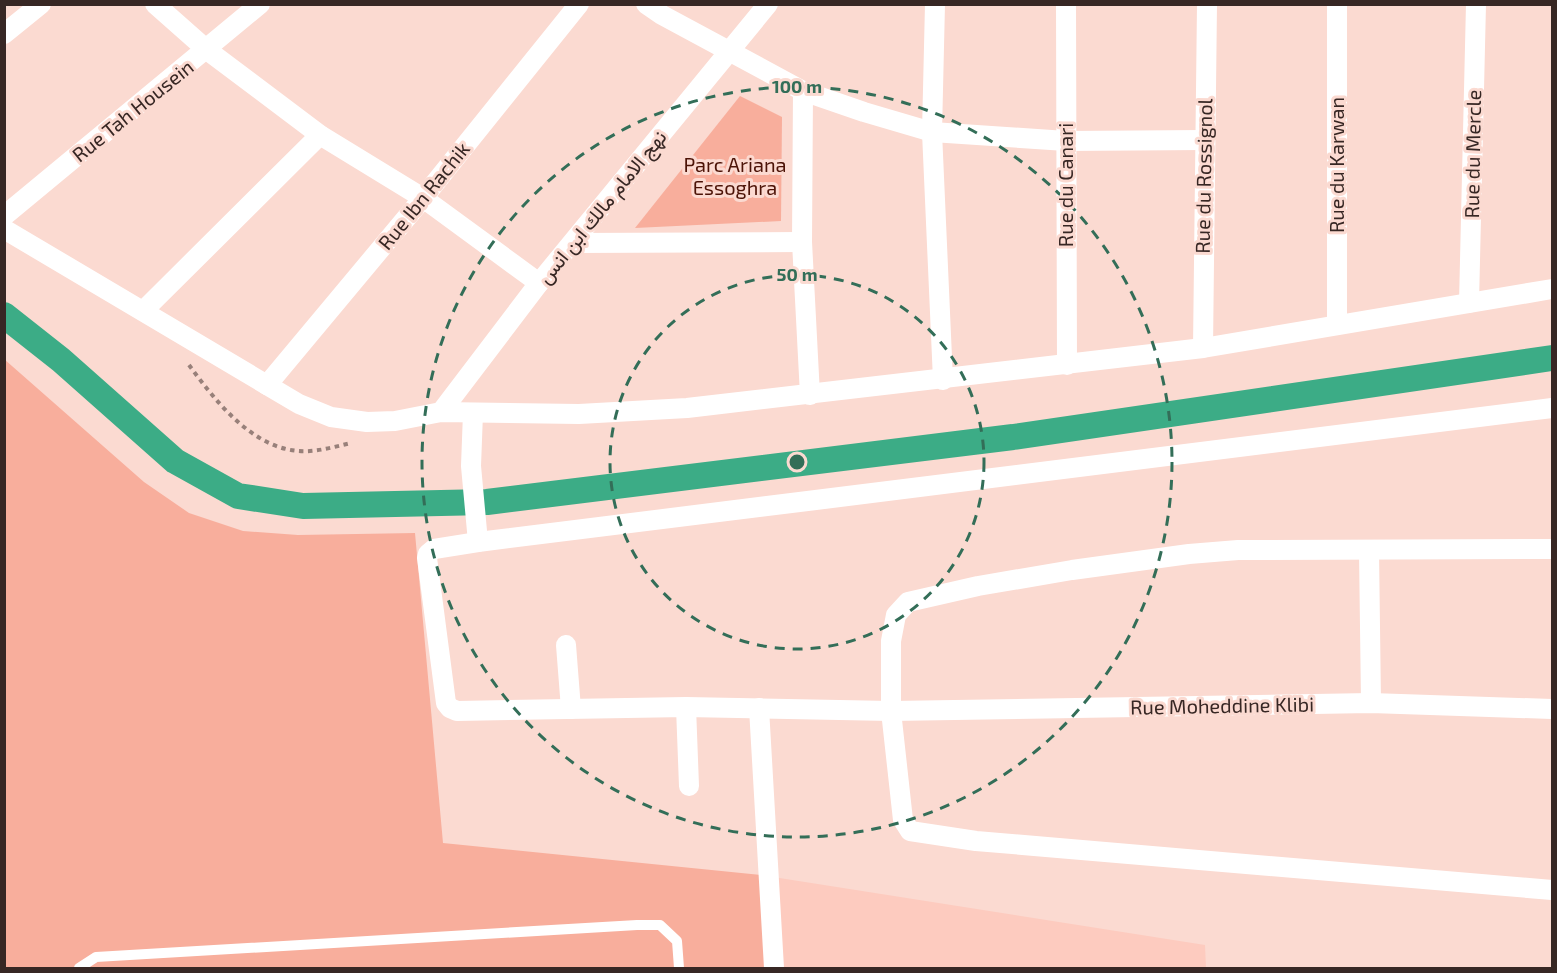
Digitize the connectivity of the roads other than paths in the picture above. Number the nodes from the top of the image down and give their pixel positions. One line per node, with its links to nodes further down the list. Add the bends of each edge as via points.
1 (41, 4): 12 (street)
2 (155, 4): 13 (street)
3 (260, 4): 13 (street, Rue Tah Housein)
4 (579, 4): 20 (street, Rue Ibn Rachik)
5 (646, 4): 14 (street)
6 (768, 4): 14 (street, نهج الامام مالك ابن انس)
7 (935, 4): 16 (street)
8 (1066, 4): 19 (street, Rue du Canari)
9 (1207, 4): 18 (street, Rue du Rossignol)
10 (1336, 4): 29 (street, Rue du Karwan)
11 (1476, 4): 27 (street, Rue du Mercle)
12 (4, 34)
13 (207, 50): 17 (street); 21 (street, Rue Tah Housein)
14 (729, 51): 15 (street); 24 (street, نهج الامام مالك ابن انس)
15 (803, 91): 16 (street); 23 (street)
16 (932, 132): 19 (street); 32 (street)
17 (320, 135): 20 (street); 28 (street)
18 (1204, 140): 19 (street); 30 (street, Rue du Rossignol)
19 (1066, 141): 31 (street, Rue du Canari)
20 (423, 198): 25 (street); 33 (street, Rue Ibn Rachik)
21 (4, 216)
22 (4, 229): 28 (street)
23 (802, 242): 24 (street); 34 (street)
24 (573, 243): 25 (street, نهج الامام مالك ابن انس)
25 (539, 283): 36 (street, نهج الامام مالك ابن انس)
26 (1552, 289): 27 (street)
27 (1469, 303): 29 (street)
28 (143, 311): 33 (street)
29 (1337, 325): 30 (street)
30 (1203, 348): 31 (street)
31 (1067, 365): 32 (street)
32 (943, 380): 34 (street)
33 (267, 385): 36 (street, via 299,404 343,419 395,421)
34 (810, 395): 37 (street, via 640,412)
35 (1552, 408): 38 (street, via 1222,451)
36 (441, 412): 37 (street)
37 (473, 413): 38 (street, via 471,466)
38 (478, 533): 45 (street, Rue Moheddine Klibi, via 434,549 427,558 447,706 457,711)
39 (1552, 549): 40 (street)
40 (1368, 551): 42 (street); 47 (street, via 1238,550 1189,554 978,586 908,602 896,615 891,641)
41 (566, 645): 45 (street)
42 (1371, 703): 46 (street, Rue Moheddine Klibi); 47 (street, Rue Moheddine Klibi)
43 (686, 707): 44 (street, Rue Moheddine Klibi); 45 (street, Rue Moheddine Klibi); 48 (street)
44 (759, 708): 47 (street, Rue Moheddine Klibi); 52 (street)
45 (571, 709)
46 (1552, 709)
47 (891, 711): 49 (street, via 903,820 910,831 976,841)
48 (689, 786)
49 (1552, 890)
50 (79, 969): 51 (lane, via 96,957 637,925 660,926 676,941)
51 (679, 969)
52 (774, 969)

